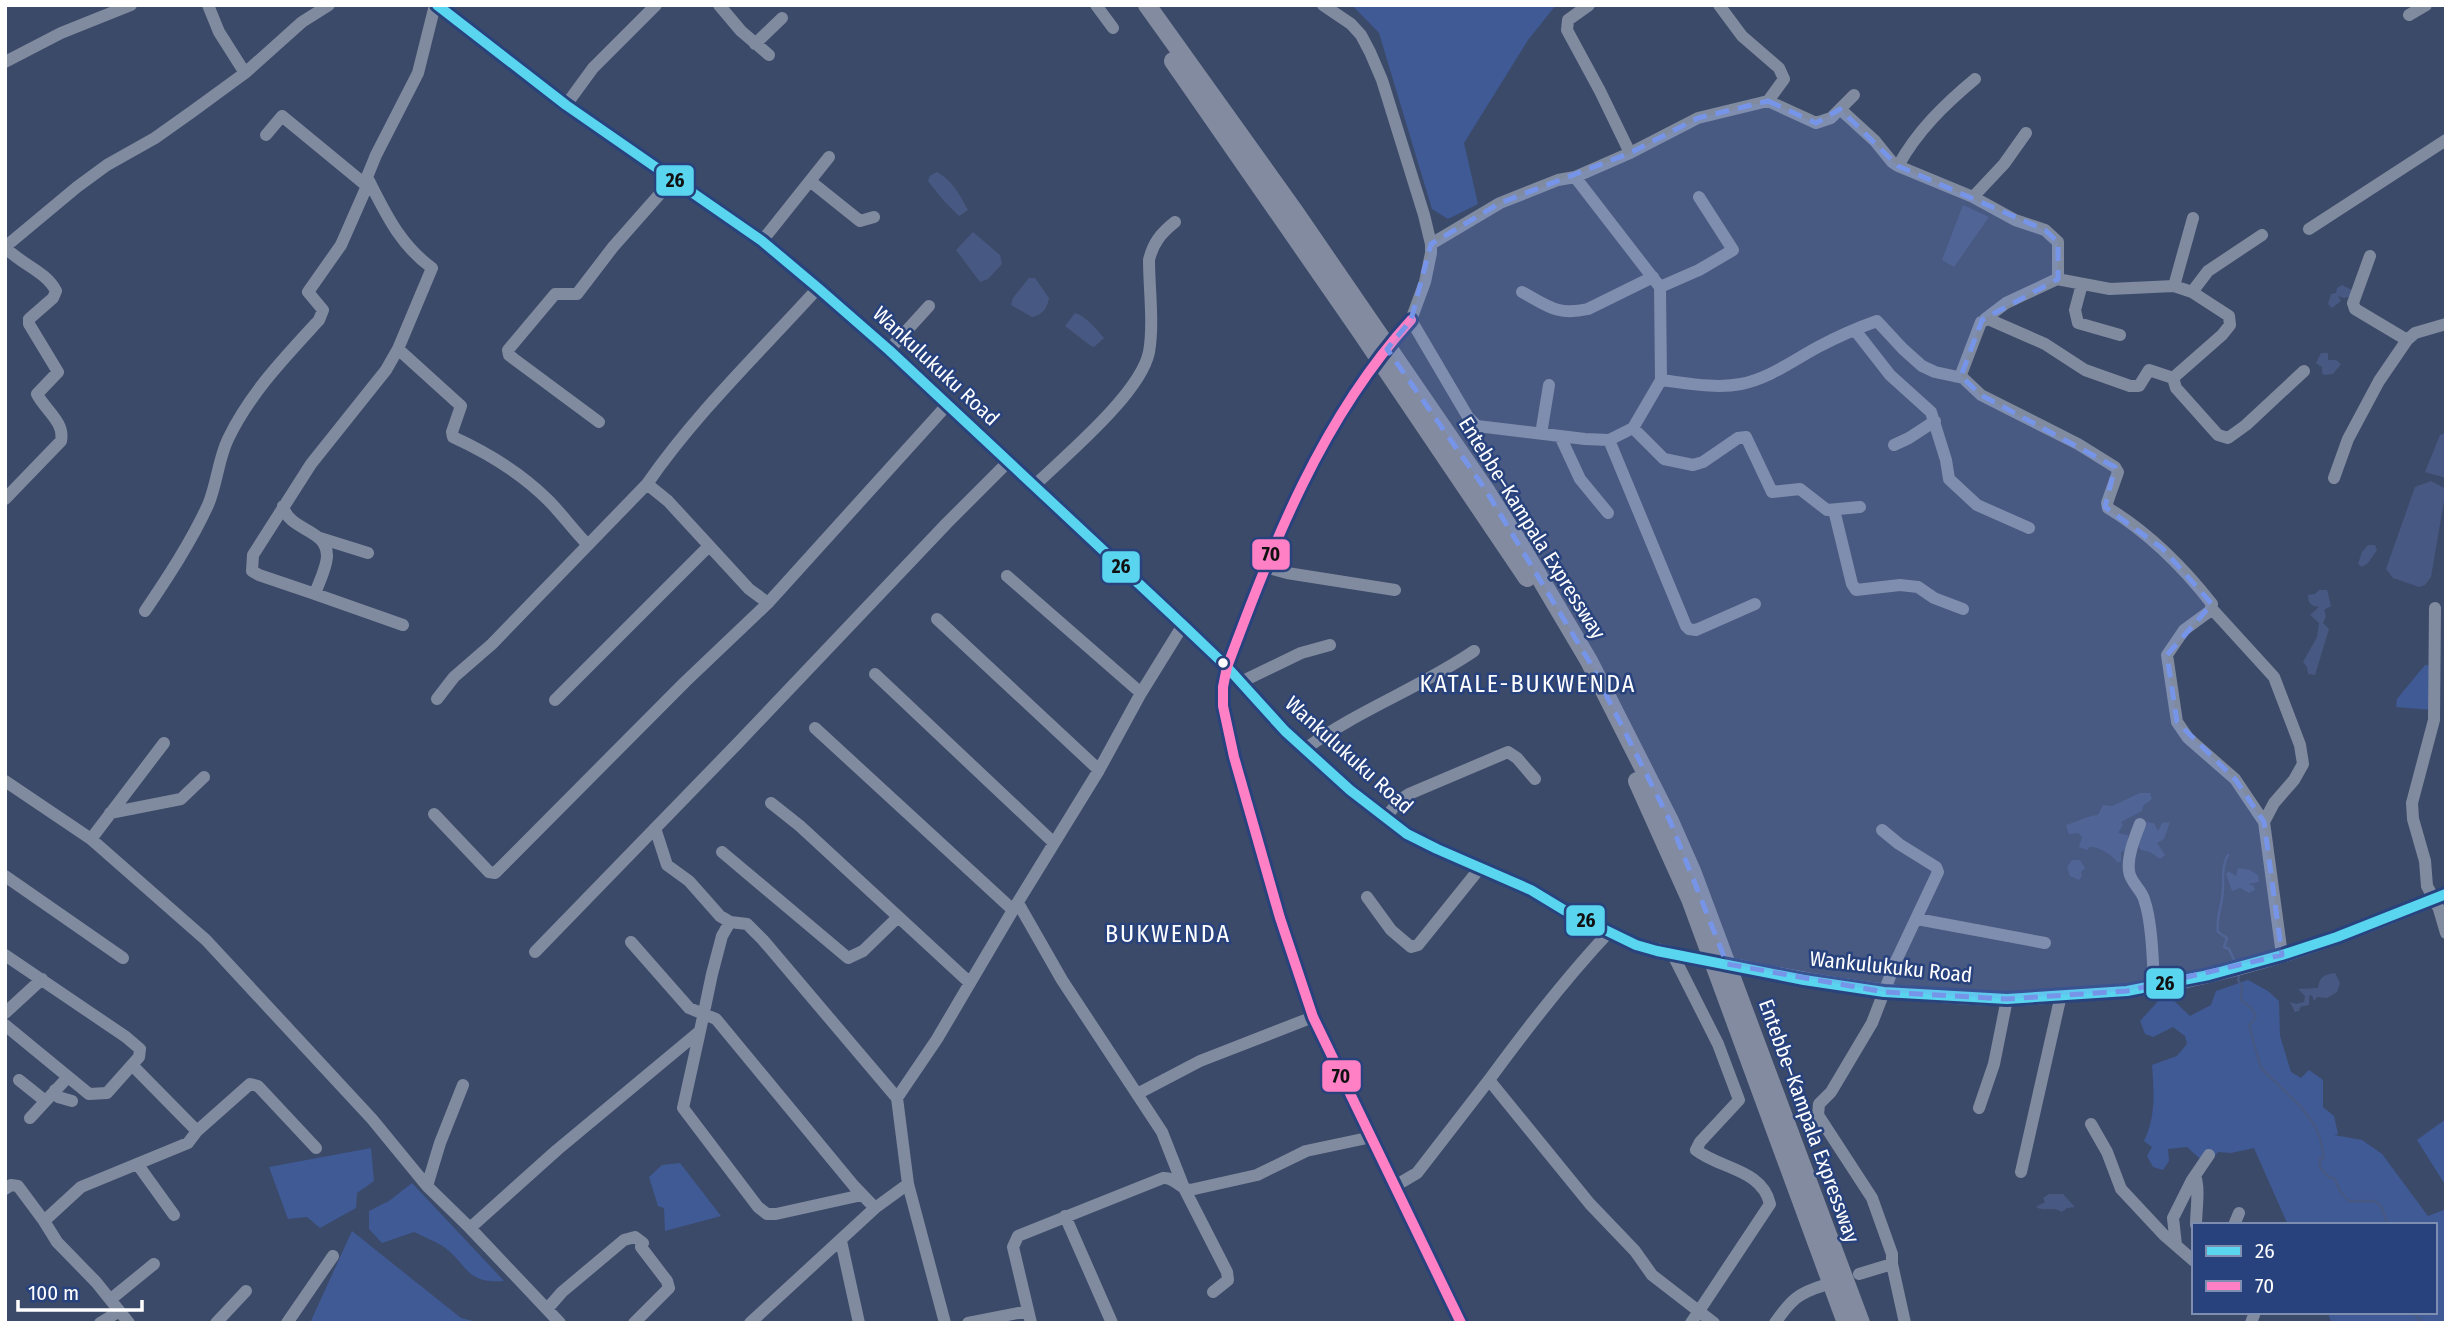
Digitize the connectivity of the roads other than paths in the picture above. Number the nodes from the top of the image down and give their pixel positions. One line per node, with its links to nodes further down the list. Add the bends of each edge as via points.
1 (131, 5): 19 (street)
2 (208, 5): 20 (street)
3 (329, 5): 20 (street, via 302,22)
4 (436, 5): 24 (main road, Wankulukuku Road); 34 (street, via 418,73)
5 (656, 5): 24 (street, via 593,68)
6 (719, 5): 17 (street)
7 (1096, 5): 16 (street)
8 (1134, 5): 219 (highway, Entebbe–Kampala Expressway, via 1518,563 1574,658 1633,772 1690,899)
9 (1147, 5): 220 (highway, Entebbe–Kampala Expressway, via 1485,489 1590,661 1692,871)
10 (1323, 5): 44 (street, via 1351,24 1370,52)
11 (1590, 5): 29 (street, via 1568,20 1567,30)
12 (1719, 5): 23 (street, via 1742,36 1779,68 1784,79)
13 (2426, 5): 14 (street)
14 (2409, 15)
15 (782, 18): 17 (street)
16 (1113, 27)
17 (755, 44): 18 (street)
18 (769, 55)
19 (5, 62)
20 (245, 73): 45 (street, via 155,138 107,165)
21 (1975, 79): 31 (street, via 1924,128)
22 (1854, 95): 25 (street)
23 (1768, 101): 25 (street, via 1816,123); 29 (street, via 1698,118)
24 (566, 105): 33 (main road, Wankulukuku Road)
25 (1840, 109): 31 (street)
26 (2026, 133): 37 (street)
27 (266, 135): 34 (street, via 282,116)
28 (2446, 140): 41 (street)
29 (1629, 153): 32 (street)
30 (829, 157): 35 (street)
31 (1898, 166): 37 (street)
32 (1575, 177): 44 (street, via 1500,203); 48 (street)
33 (673, 179): 43 (main road, Wankulukuku Road); 70 (street, via 577,294 555,294 508,350)
34 (367, 181): 61 (street, via 414,255 432,268); 99 (street, via 341,245 308,292 323,310 318,320 273,370 238,421 227,440 208,503)
35 (810, 181): 38 (street, via 860,221); 43 (street)
36 (1699, 197): 48 (street, via 1732,250 1699,270)
37 (1973, 197): 47 (street, via 2045,230 2058,242)
38 (874, 217)
39 (2193, 218): 50 (street)
40 (1175, 222): 79 (street, via 1153,245 1149,260 1149,352 1139,373 1123,397)
41 (2309, 229)
42 (2262, 235): 53 (street, via 2208,271)
43 (762, 241): 51 (main road, Wankulukuku Road)
44 (1431, 244): 56 (street, via 1425,282)
45 (5, 247): 80 (street, via 56,291 29,324 58,372 37,394 62,434 61,441)
46 (2370, 256): 60 (street, via 2353,303 2355,309)
47 (2058, 279): 49 (street); 55 (street, via 2006,303)
48 (1656, 282): 52 (street, via 1577,311 1558,312); 66 (street)
49 (2082, 284): 50 (street, via 2110,289); 59 (street, via 2075,310 2078,323)
50 (2174, 286): 53 (street)
51 (818, 288): 62 (main road, Wankulukuku Road); 78 (street)
52 (1522, 292)
53 (2192, 292): 65 (street, via 2229,316 2230,325)
54 (929, 306): 62 (street)
55 (1985, 319): 64 (street); 65 (street, via 2045,344 2085,370 2130,386 2139,386 2149,370)
56 (1411, 320): 72 (street, via 1473,424); 90 (street, bridge, via 1339,417 1303,482)
57 (2446, 324): 60 (street)
58 (1852, 331): 64 (street, via 1877,321 1922,366); 66 (street, via 1756,380 1695,384); 69 (street)
59 (2120, 335)
60 (2407, 340): 77 (street, via 2348,439)
61 (398, 349): 81 (street); 87 (street, via 461,406 453,437 523,478)
62 (890, 350): 68 (main road, Wankulukuku Road)
63 (2304, 371): 65 (street, via 2228,438 2218,435 2176,388)
64 (1960, 377): 98 (street, via 1981,395 2115,467 2118,472 2106,503 2109,508 2162,548 2211,602)
65 (2173, 377)
66 (1661, 380): 71 (street)
67 (1549, 385): 72 (street)
68 (948, 404): 76 (main road, Wankulukuku Road); 94 (street)
69 (1935, 421): 75 (street); 85 (street, via 1949,479 1977,505)
70 (599, 422)
71 (1633, 428): 74 (street); 83 (street, via 1664,459 1693,465 1746,437 1772,492 1800,489 1825,509)
72 (1541, 434): 73 (street)
73 (1560, 436): 74 (street); 84 (street, via 1580,479)
74 (1609, 439): 95 (street, via 1686,626 1696,630)
75 (1894, 444)
76 (1008, 462): 79 (main road, Wankulukuku Road); 124 (street)
77 (2334, 478)
78 (647, 484): 87 (street); 88 (street)
79 (1034, 486): 102 (main road, Wankulukuku Road)
80 (5, 499)
81 (283, 506): 86 (street, via 291,522); 93 (street, via 253,555 252,571)
82 (1860, 507): 83 (street)
83 (1834, 510): 97 (street, via 1856,590 1918,587)
84 (1608, 513)
85 (2029, 528)
86 (320, 538): 89 (street); 93 (street, via 327,556)
87 (588, 545): 109 (street)
88 (709, 546): 94 (street); 110 (street)
89 (368, 553)
90 (1265, 567): 92 (street); 105 (street)
91 (1007, 576): 108 (street)
92 (1395, 590)
93 (314, 594): 101 (street)
94 (768, 603): 120 (street, via 495,873)
95 (1755, 604)
96 (2435, 608): 131 (street, via 2434,720 2412,803 2427,886)
97 (1963, 609)
98 (2212, 610): 122 (street, via 2274,677 2300,745 2303,764); 122 (street, via 2184,631 2167,655 2177,722 2188,738 2235,779)
99 (145, 611)
100 (937, 619): 114 (street)
101 (403, 625)
102 (1184, 625): 105 (main road, Wankulukuku Road); 108 (street)
103 (1329, 645): 107 (street)
104 (1474, 651): 113 (street)
105 (1227, 667): 107 (main road, Wankulukuku Road); 154 (street, via 1223,706 1234,757)
106 (875, 674): 127 (street)
107 (1241, 682): 113 (main road, Wankulukuku Road)
108 (1141, 693): 114 (street)
109 (437, 699)
110 (555, 699)
111 (815, 729): 133 (street)
112 (164, 743): 119 (street)
113 (1305, 748): 121 (main road, Wankulukuku Road)
114 (1099, 770): 127 (street)
115 (204, 777): 119 (street, via 181,799)
116 (1535, 779): 121 (street, via 1508,752 1409,794)
117 (5, 781): 126 (street)
118 (771, 803): 134 (street)
119 (110, 813): 126 (street)
120 (434, 814)
121 (1385, 818): 129 (main road, Wankulukuku Road, via 1407,834)
122 (2264, 822): 144 (street)
123 (2140, 824): 148 (street, via 2129,875 2144,898)
124 (655, 828): 136 (street, via 667,864); 141 (street)
125 (1882, 830): 135 (street, via 1938,872)
126 (91, 839): 178 (street, via 205,940 372,1119)
127 (1054, 844): 133 (street)
128 (722, 852): 134 (street, via 848,958 863,951)
129 (1480, 868): 132 (street, via 1418,945 1411,947); 137 (main road, Wankulukuku Road)
130 (5, 876): 145 (street)
131 (2440, 896): 138 (street); 144 (main road, Wankulukuku Road)
132 (1367, 897)
133 (1015, 906): 147 (street); 163 (street)
134 (898, 917): 147 (street)
135 (1917, 919): 140 (street); 149 (street)
136 (730, 922): 153 (street, via 722,936); 164 (street, via 747,924 763,940)
137 (1609, 932): 142 (main road, Wankulukuku Road, via 1636,945); 160 (street, via 1560,986)
138 (2446, 933)
139 (631, 942): 153 (street, via 690,1008)
140 (2045, 943)
141 (535, 952)
142 (1672, 953): 149 (main road, Wankulukuku Road, bridge); 204 (street, via 1718,1044 1739,1100 1696,1150 1748,1175 1770,1204)
143 (5, 955): 146 (street)
144 (2282, 955): 148 (main road, Wankulukuku Road)
145 (122, 958)
146 (42, 978): 152 (street); 157 (street, via 140,1049)
147 (970, 984): 164 (street)
148 (2154, 986): 150 (main road, Wankulukuku Road)
149 (1884, 992): 151 (main road, Wankulukuku Road); 193 (street, via 1872,1023 1819,1104 1818,1115 1872,1198)
150 (2061, 995): 151 (main road, Wankulukuku Road); 175 (street)
151 (2007, 999): 167 (street, via 1994,1064)
152 (5, 1013)
153 (703, 1014): 156 (street); 182 (street, via 716,1019)
154 (1313, 1017): 163 (street, via 1200,1061); 171 (street)
155 (5, 1026): 158 (street)
156 (700, 1031): 182 (street, via 683,1108 758,1207 776,1214); 188 (street)
157 (132, 1065): 158 (street, via 107,1093 89,1094); 170 (street)
158 (67, 1078): 162 (street)
159 (19, 1080): 165 (street)
160 (1489, 1080): 179 (street, via 1417,1173); 204 (street, via 1590,1204)
161 (463, 1085): 178 (street)
162 (55, 1090): 165 (street); 166 (street, via 58,1097)
163 (1137, 1094): 180 (street, via 1162,1132)
164 (897, 1098): 177 (street)
165 (44, 1100): 168 (street)
166 (72, 1101)
167 (1979, 1108)
168 (30, 1118)
169 (2091, 1125): 190 (street, via 2121,1189)
170 (197, 1130): 172 (street, via 250,1084 258,1086); 174 (street, via 188,1143)
171 (1372, 1137): 179 (street); 180 (street, via 1306,1151 1257,1175)
172 (316, 1148)
173 (2209, 1155): 176 (street)
174 (138, 1165): 184 (street); 186 (street, via 81,1187)
175 (2021, 1172)
176 (2195, 1176): 187 (street, via 2199,1187); 190 (street, via 2173,1218)
177 (908, 1184): 183 (street); 213 (street)
178 (427, 1186): 188 (street)
179 (1395, 1186): 216 (street)
180 (1184, 1188): 185 (street, via 1172,1178 1163,1178); 198 (street, via 1227,1272 1228,1280)
181 (5, 1189): 186 (street, via 18,1186)
182 (862, 1195): 183 (street)
183 (876, 1208): 189 (street)
184 (174, 1215)
185 (1065, 1216): 203 (street, via 1014,1241); 215 (street)
186 (44, 1221): 199 (street, via 57,1242)
187 (2196, 1223)
188 (470, 1228): 200 (street)
189 (841, 1241): 202 (street); 212 (street)
190 (2176, 1245): 192 (street)
191 (332, 1256): 208 (street)
192 (2192, 1259)
193 (1892, 1264): 195 (street); 221 (street)
194 (154, 1265): 199 (street)
195 (1859, 1274)
196 (1825, 1285): 218 (street, via 1788,1303)
197 (246, 1291): 207 (street)
198 (1213, 1292)
199 (111, 1300): 201 (street)
200 (548, 1308): 209 (street); 210 (street, via 624,1240 635,1237 667,1280 668,1288)
201 (118, 1312): 205 (street); 206 (street)
202 (765, 1317): 211 (street)
203 (1030, 1317): 214 (street)
204 (1695, 1317): 217 (street)
205 (100, 1323)
206 (129, 1323)
207 (216, 1323)
208 (287, 1323)
209 (560, 1323)
210 (634, 1323)
211 (750, 1323)
212 (859, 1323)
213 (945, 1323)
214 (968, 1323)
215 (1112, 1323)
216 (1461, 1323)
217 (1714, 1323)
218 (1775, 1323)
219 (1846, 1323)
220 (1861, 1323)
221 (1905, 1323)

